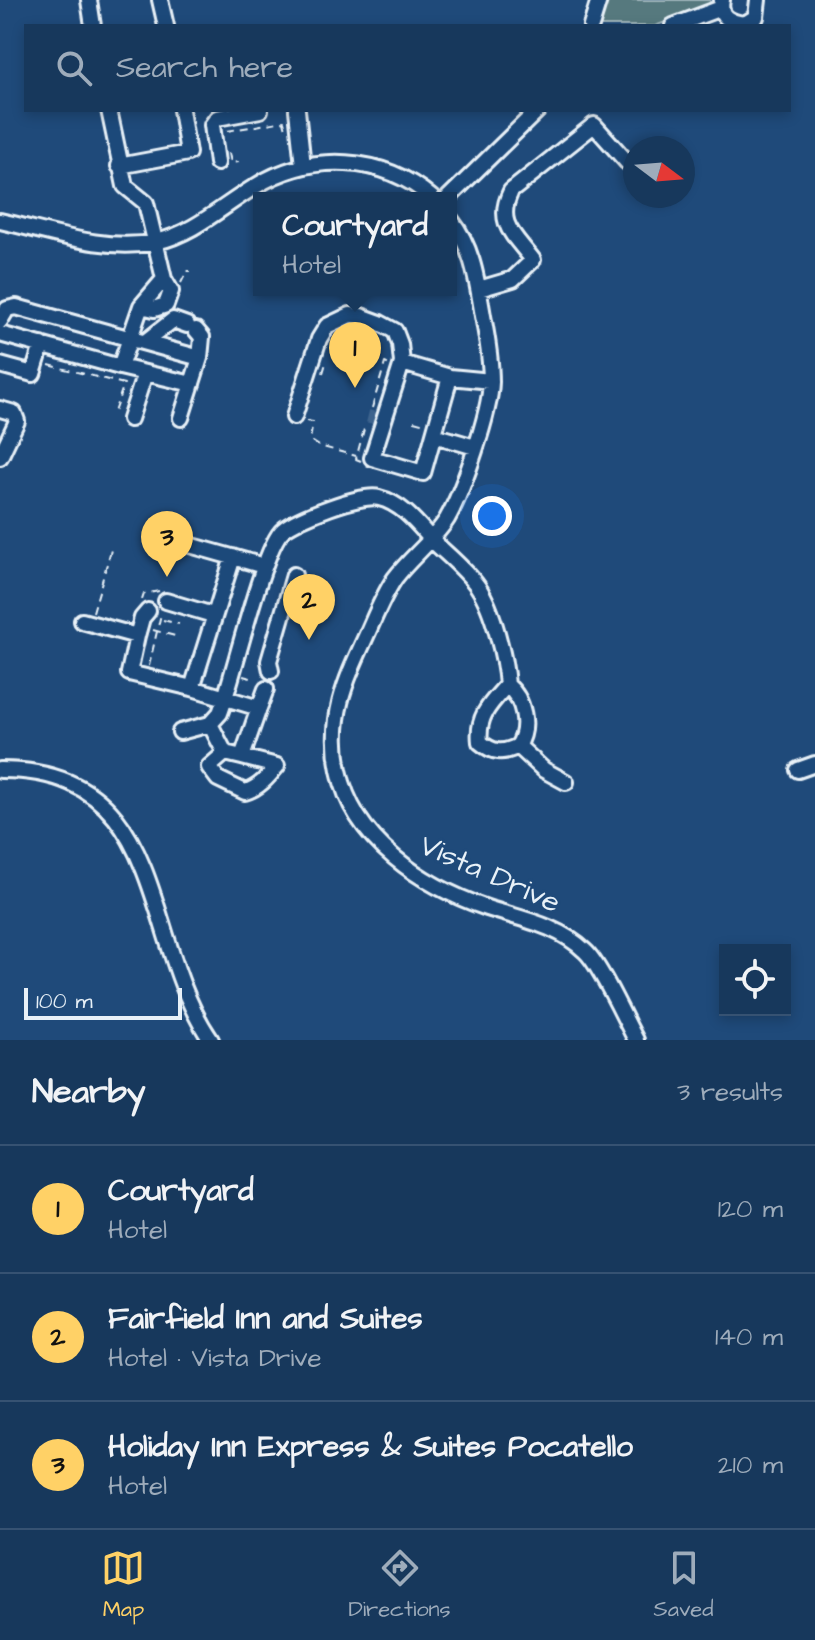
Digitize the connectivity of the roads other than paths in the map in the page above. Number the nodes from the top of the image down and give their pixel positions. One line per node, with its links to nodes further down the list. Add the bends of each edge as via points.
1 (89, 0): 6 (street)
2 (160, 0): 7 (street)
3 (599, 0): 8 (street)
4 (758, 0): 5 (street, via 751,22 731,22)
5 (723, 11): 9 (street)
6 (93, 24)
7 (166, 24)
8 (592, 24)
9 (680, 24)
10 (109, 112): 17 (street)
11 (181, 112): 17 (street, via 188,153)
12 (242, 112): 16 (street, via 225,114 212,125)
13 (297, 112): 18 (street)
14 (536, 112): 20 (street)
15 (623, 158): 24 (street, via 594,125 511,191 504,222 533,260 513,279)
16 (217, 163)
17 (119, 166): 23 (street, via 125,186 146,203)
18 (303, 166): 19 (street, via 377,166); 23 (street, via 259,184 192,227)
19 (424, 192)
20 (454, 192)
21 (0, 221): 23 (street, via 99,244)
22 (457, 231): 24 (street, Vista Drive, via 473,260)
23 (157, 242): 27 (street, via 164,279 141,306)
24 (479, 289): 36 (street, Vista Drive)
25 (0, 321): 27 (street, via 7,309 16,307)
26 (0, 334): 29 (street)
27 (130, 338): 28 (street); 33 (street)
28 (145, 342): 30 (street); 30 (street, via 173,320 202,337)
29 (42, 345): 32 (street, via 33,374); 33 (street)
30 (200, 358): 37 (street)
31 (397, 364): 35 (street); 38 (street); 41 (street, via 400,344 395,331 361,316 340,318 319,339)
32 (0, 365)
33 (120, 367): 34 (street)
34 (145, 373): 37 (street); 42 (street)
35 (450, 377): 36 (street); 44 (street)
36 (491, 381): 45 (street, Vista Drive)
37 (192, 384): 40 (street)
38 (391, 394): 43 (street); 43 (street, via 378,405)
39 (0, 409): 46 (street, via 14,413 17,421)
40 (181, 418)
41 (297, 418)
42 (130, 419)
43 (374, 424): 44 (street, via 372,458 423,473)
44 (432, 430): 45 (street)
45 (475, 447): 47 (street, Vista Drive, via 455,503)
46 (0, 457)
47 (431, 538): 50 (street, via 394,504 368,496 282,530); 57 (street, via 485,600); 71 (street, Vista Drive, via 394,580 337,707 334,735 346,798 368,832 400,863 484,907 550,927 587,952)
48 (186, 544): 49 (street)
49 (233, 557): 50 (street); 52 (street)
50 (264, 566): 59 (street)
51 (294, 575): 55 (street, via 269,661)
52 (213, 615): 54 (street, via 156,603 142,618); 58 (street)
53 (87, 618): 54 (street)
54 (137, 636): 58 (street, via 129,673)
55 (271, 671)
56 (260, 684): 60 (street)
57 (507, 685): 63 (street, via 526,724); 63 (street, via 482,712 480,742 500,753)
58 (192, 688): 59 (street)
59 (226, 697): 60 (street); 61 (street)
60 (259, 708): 65 (street)
61 (210, 724): 62 (street); 64 (street)
62 (180, 732)
63 (518, 746): 69 (street)
64 (225, 753): 65 (street); 65 (street, via 209,767 218,779 245,792 277,766)
65 (242, 757)
66 (815, 764): 68 (street)
67 (0, 770): 70 (street, via 51,774 73,783 109,811 140,858 186,989)
68 (798, 770)
69 (566, 782)
70 (211, 1040)
71 (636, 1040)

